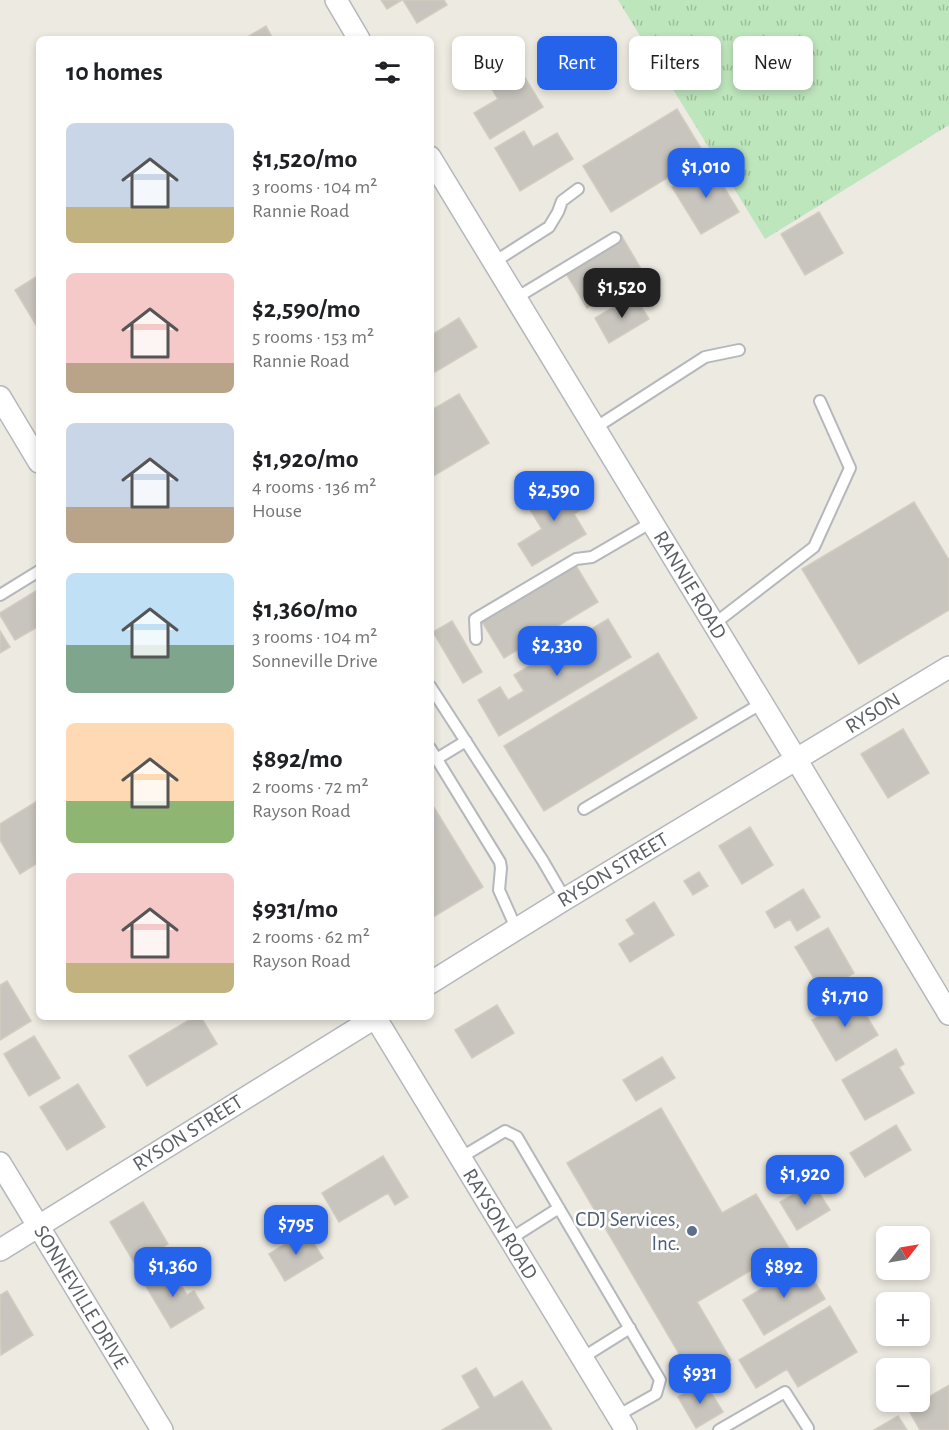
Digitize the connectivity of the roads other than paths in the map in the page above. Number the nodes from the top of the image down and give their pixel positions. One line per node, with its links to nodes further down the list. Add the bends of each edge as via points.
1 (336, 0): 2 (street)
2 (357, 36)
3 (434, 164): 6 (street, RANNIE ROAD)
4 (579, 189): 6 (lane, via 562,201 549,227)
5 (615, 238): 7 (lane)
6 (494, 262): 7 (street, RANNIE ROAD)
7 (516, 298): 11 (street, RANNIE ROAD)
8 (739, 350): 11 (lane, via 705,357)
9 (0, 397): 12 (street)
10 (820, 401): 16 (lane, via 850,468 814,547)
11 (595, 428): 13 (street, RANNIE ROAD)
12 (36, 457)
13 (652, 522): 16 (street, RANNIE ROAD); 17 (lane, via 592,557 576,559 475,619)
14 (36, 573): 15 (lane)
15 (0, 595)
16 (714, 624): 20 (street, RANNIE ROAD)
17 (476, 639)
18 (949, 667): 24 (street, RYSON)
19 (434, 692): 21 (lane)
20 (762, 703): 24 (street, RANNIE ROAD); 25 (lane)
21 (466, 741): 23 (lane); 26 (lane)
22 (434, 753): 23 (lane)
23 (438, 758): 27 (lane, via 500,862 499,890)
24 (796, 759): 26 (street, RYSON STREET); 29 (street, RANNIE ROAD)
25 (584, 809)
26 (565, 899): 27 (street, RYSON STREET)
27 (517, 930): 28 (street, RYSON STREET)
28 (434, 981)
29 (949, 1014)
30 (370, 1020): 35 (street, RYSON STREET)
31 (377, 1020): 32 (street, RAYSON ROAD)
32 (460, 1158): 34 (lane, via 505,1131 517,1137); 36 (street, RAYSON ROAD)
33 (0, 1163): 35 (street, SONNEVILLE DRIVE)
34 (559, 1208): 36 (lane); 38 (lane)
35 (38, 1226): 37 (street, RYSON STREET); 42 (street, SONNEVILLE DRIVE)
36 (510, 1239): 39 (street, RAYSON ROAD)
37 (0, 1250)
38 (630, 1328): 39 (lane); 40 (lane, via 660,1380 656,1394)
39 (582, 1358): 40 (street, RAYSON ROAD)
40 (622, 1423)
41 (808, 1428): 43 (lane, via 785,1392)
42 (162, 1430)
43 (719, 1430)

